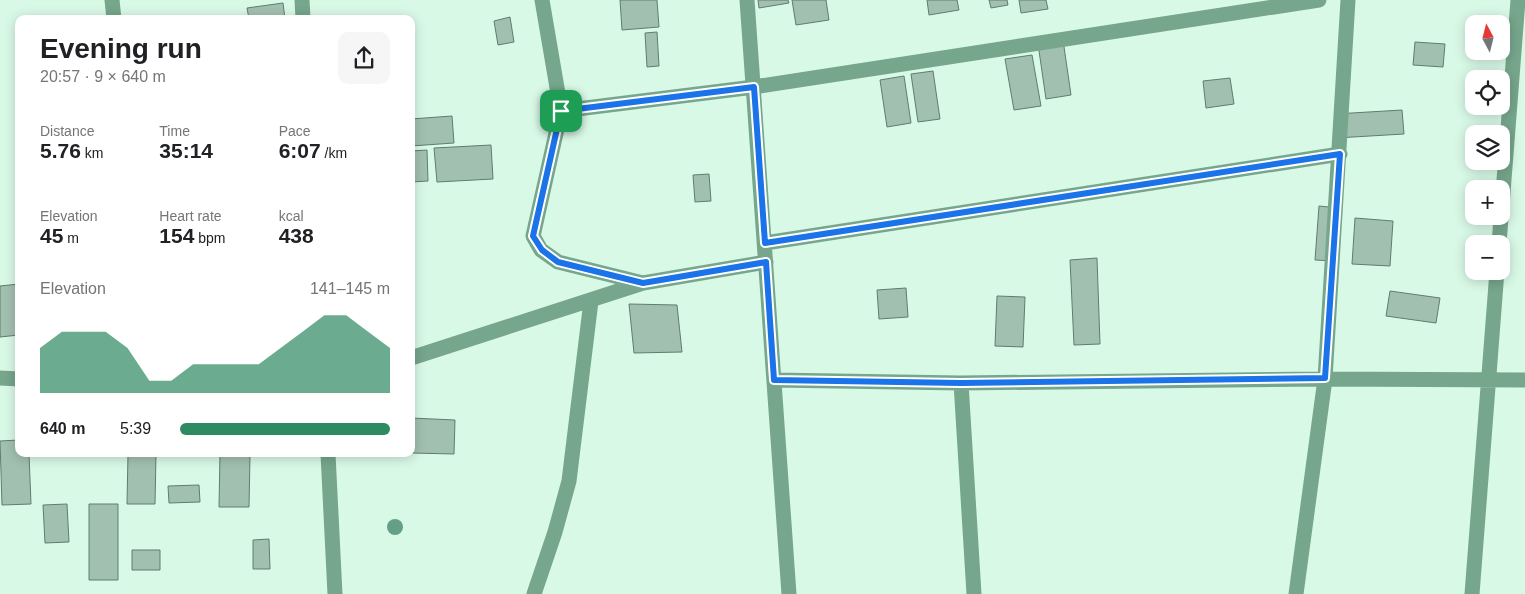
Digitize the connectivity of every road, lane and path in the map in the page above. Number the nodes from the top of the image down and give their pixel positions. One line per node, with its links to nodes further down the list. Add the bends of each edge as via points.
1 (112, 0): 8 (street)
2 (302, 0): 9 (street)
3 (542, 0): 11 (street)
4 (747, 0): 10 (street)
5 (1319, 0): 10 (street)
6 (1348, 0): 12 (street)
7 (1518, 0): 13 (street)
8 (114, 15)
9 (303, 15)
10 (754, 87): 11 (street); 14 (street)
11 (561, 111): 17 (street, via 533,236 542,250 558,262)
12 (1340, 154): 14 (street); 21 (street)
13 (1500, 235)
14 (765, 243): 15 (street)
15 (766, 262): 17 (street); 23 (street)
16 (1496, 280): 24 (street)
17 (643, 283): 18 (street)
18 (591, 301): 19 (street); 29 (street, via 569,481)
19 (415, 357)
20 (0, 378): 22 (street)
21 (1325, 378): 24 (street); 26 (street); 32 (street)
22 (15, 379)
23 (774, 380): 26 (street); 30 (street)
24 (1488, 380): 25 (street); 33 (street)
25 (1525, 380)
26 (961, 383): 31 (street)
27 (328, 457): 28 (street)
28 (335, 594)
29 (534, 594)
30 (789, 594)
31 (974, 594)
32 (1296, 594)
33 (1472, 594)

